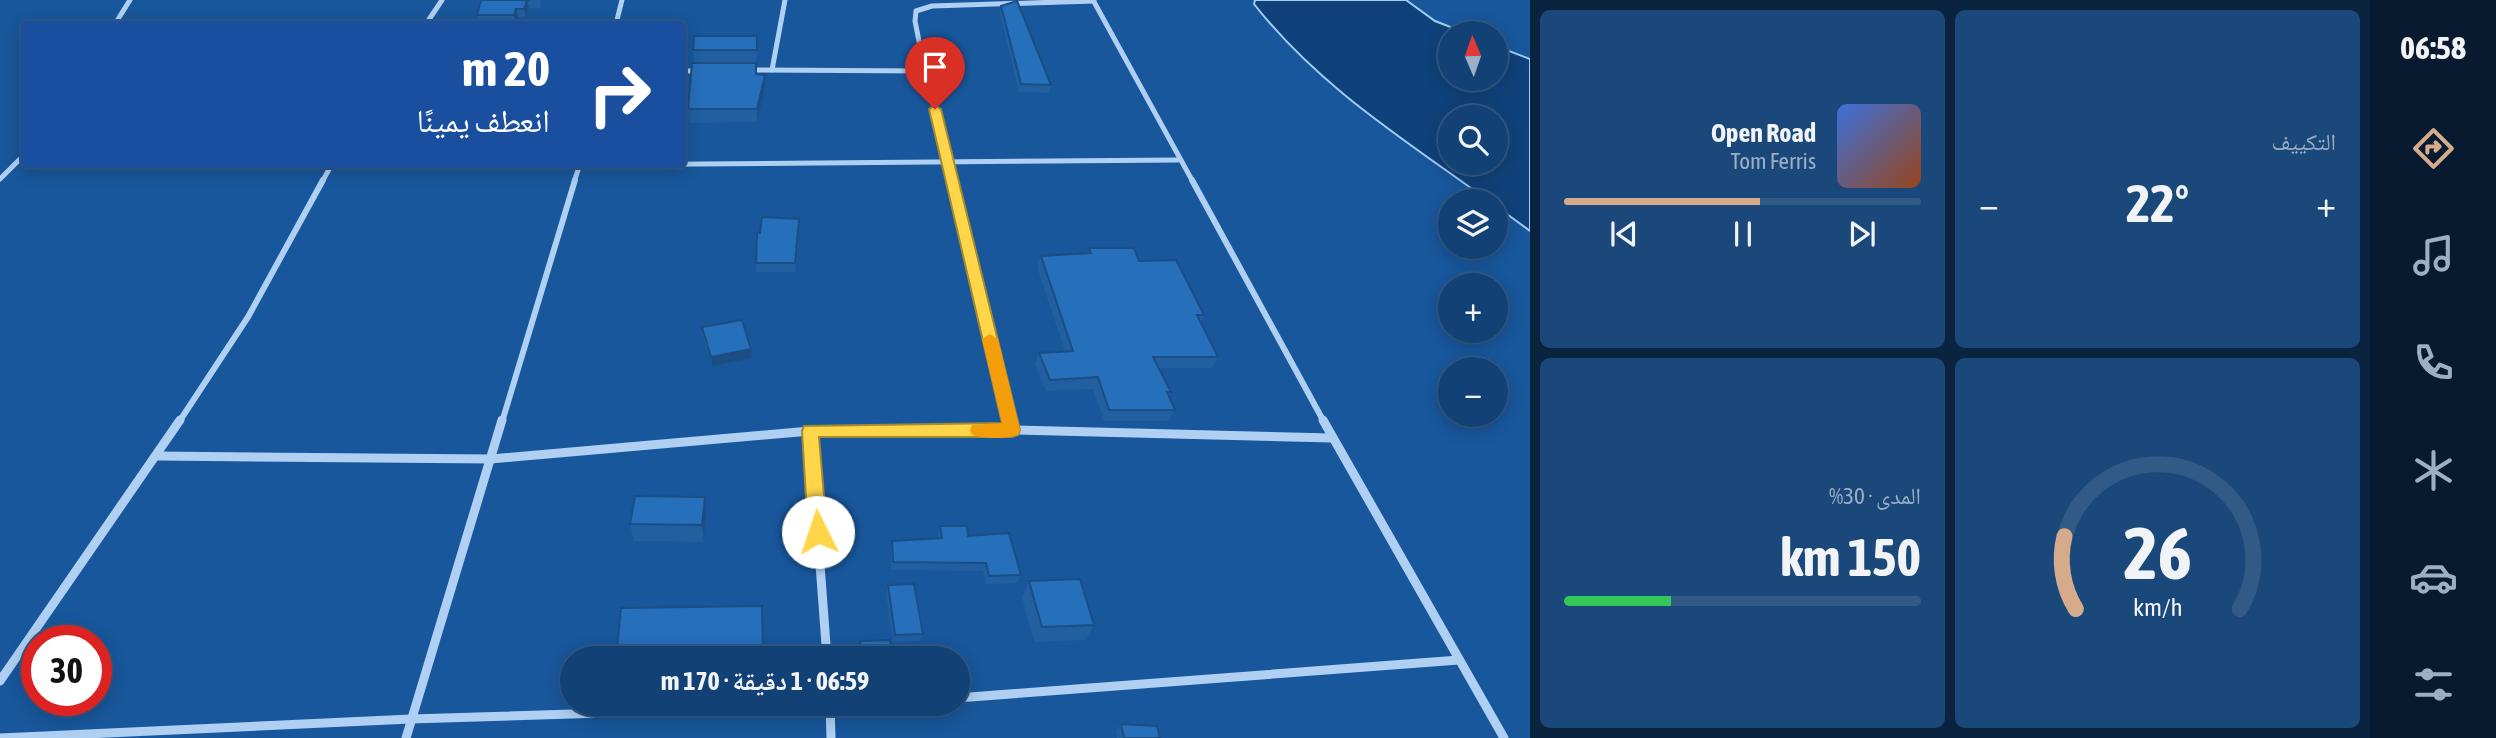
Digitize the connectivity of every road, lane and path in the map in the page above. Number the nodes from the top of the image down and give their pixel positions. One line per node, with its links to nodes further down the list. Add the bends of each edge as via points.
1 (131, 0): 6 (street)
2 (442, 0): 7 (street)
3 (622, 0): 8 (street)
4 (785, 0): 9 (street)
5 (1093, 1): 13 (street, via 932,6 916,11); 15 (street)
6 (117, 21)
7 (428, 21)
8 (616, 21)
9 (772, 70): 12 (street); 13 (street)
10 (686, 71): 11 (street)
11 (708, 71)
12 (746, 71)
13 (925, 71): 16 (street)
14 (21, 158): 20 (street)
15 (1178, 160): 16 (street); 23 (street)
16 (948, 162): 17 (street); 21 (street)
17 (686, 164)
18 (330, 168): 24 (street, via 248,317)
19 (579, 168): 25 (street)
20 (0, 179)
21 (1012, 430): 22 (street); 23 (street)
22 (810, 431): 25 (street); 26 (street)
23 (1332, 438): 27 (street)
24 (156, 456): 25 (street); 28 (street)
25 (491, 459): 32 (street)
26 (826, 646)
27 (1459, 660): 29 (street); 36 (street)
28 (0, 681)
29 (970, 697)
30 (560, 714): 32 (street)
31 (831, 716): 35 (street)
32 (411, 719): 33 (street); 34 (street)
33 (0, 738)
34 (406, 738)
35 (831, 738)
36 (1504, 738)

